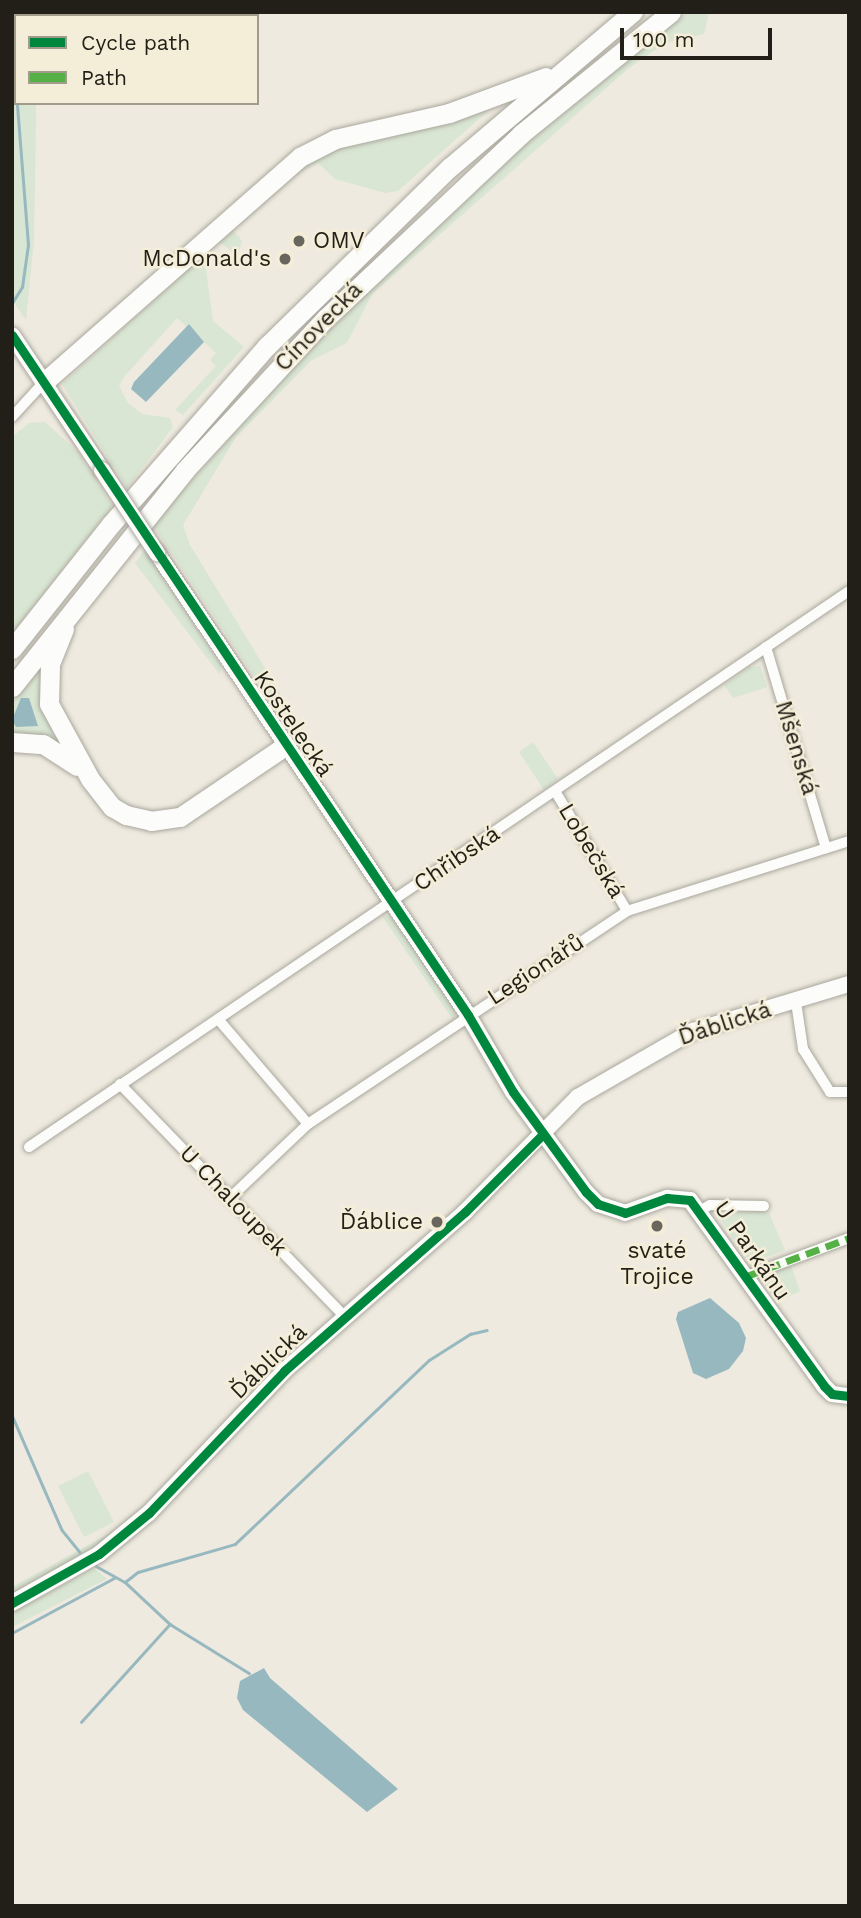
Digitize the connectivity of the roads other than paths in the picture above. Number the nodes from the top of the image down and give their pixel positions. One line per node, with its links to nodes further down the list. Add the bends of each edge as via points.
1 (633, 12): 3 (highway, Cínovecká)
2 (671, 12): 8 (highway, Cínovecká, via 521,134 326,318 198,455)
3 (559, 71): 5 (highway, via 449,113 335,139 300,157); 10 (highway, Cínovecká, via 366,246 260,355 111,524)
4 (12, 335): 5 (main road, Kostelecká)
5 (44, 382): 6 (street); 13 (main road, Kostelecká, bridge)
6 (12, 417)
7 (849, 591): 9 (street, Chřibská)
8 (73, 607): 11 (highway, Cínovecká); 14 (highway, via 50,664 48,691 55,721)
9 (766, 647): 15 (street, Chřibská); 17 (street, Mšenská)
10 (12, 649)
11 (12, 687)
12 (12, 742): 14 (highway, via 29,741 56,750)
13 (285, 746): 14 (highway, via 194,810 165,821 125,815 112,807); 18 (main road, Kostelecká)
14 (90, 779)
15 (555, 791): 18 (street, Chřibská); 19 (street, Lobečská)
16 (849, 841): 17 (street, Legionářů)
17 (826, 849): 19 (street, Legionářů)
18 (391, 901): 22 (main road, Kostelecká); 23 (street, Chřibská)
19 (627, 911): 22 (street, Legionářů)
20 (849, 984): 21 (main road, Ďáblická)
21 (796, 1002): 25 (street, via 803,1049 836,1095); 27 (main road, Ďáblická, via 718,1023 652,1051 578,1097)
22 (468, 1015): 26 (street, Legionářů); 27 (main road, Kostelecká)
23 (218, 1019): 24 (street, Chřibská); 26 (street)
24 (120, 1084): 28 (street, Chřibská); 29 (street, U Chaloupek)
25 (849, 1092)
26 (308, 1124): 29 (street, Legionářů)
27 (543, 1133): 31 (main road, U Parkánu, via 586,1192 611,1210 635,1212 679,1197); 34 (main road, Ďáblická, via 457,1219)
28 (29, 1147)
29 (230, 1198): 34 (street, U Chaloupek)
30 (764, 1206): 31 (street, via 710,1205)
31 (701, 1210): 33 (main road, U Parkánu)
32 (849, 1238): 33 (street)
33 (747, 1276): 35 (main road, U Parkánu, via 828,1391)
34 (345, 1317): 36 (main road, Ďáblická, via 285,1371 122,1536 83,1564)
35 (849, 1396)
36 (12, 1603)

